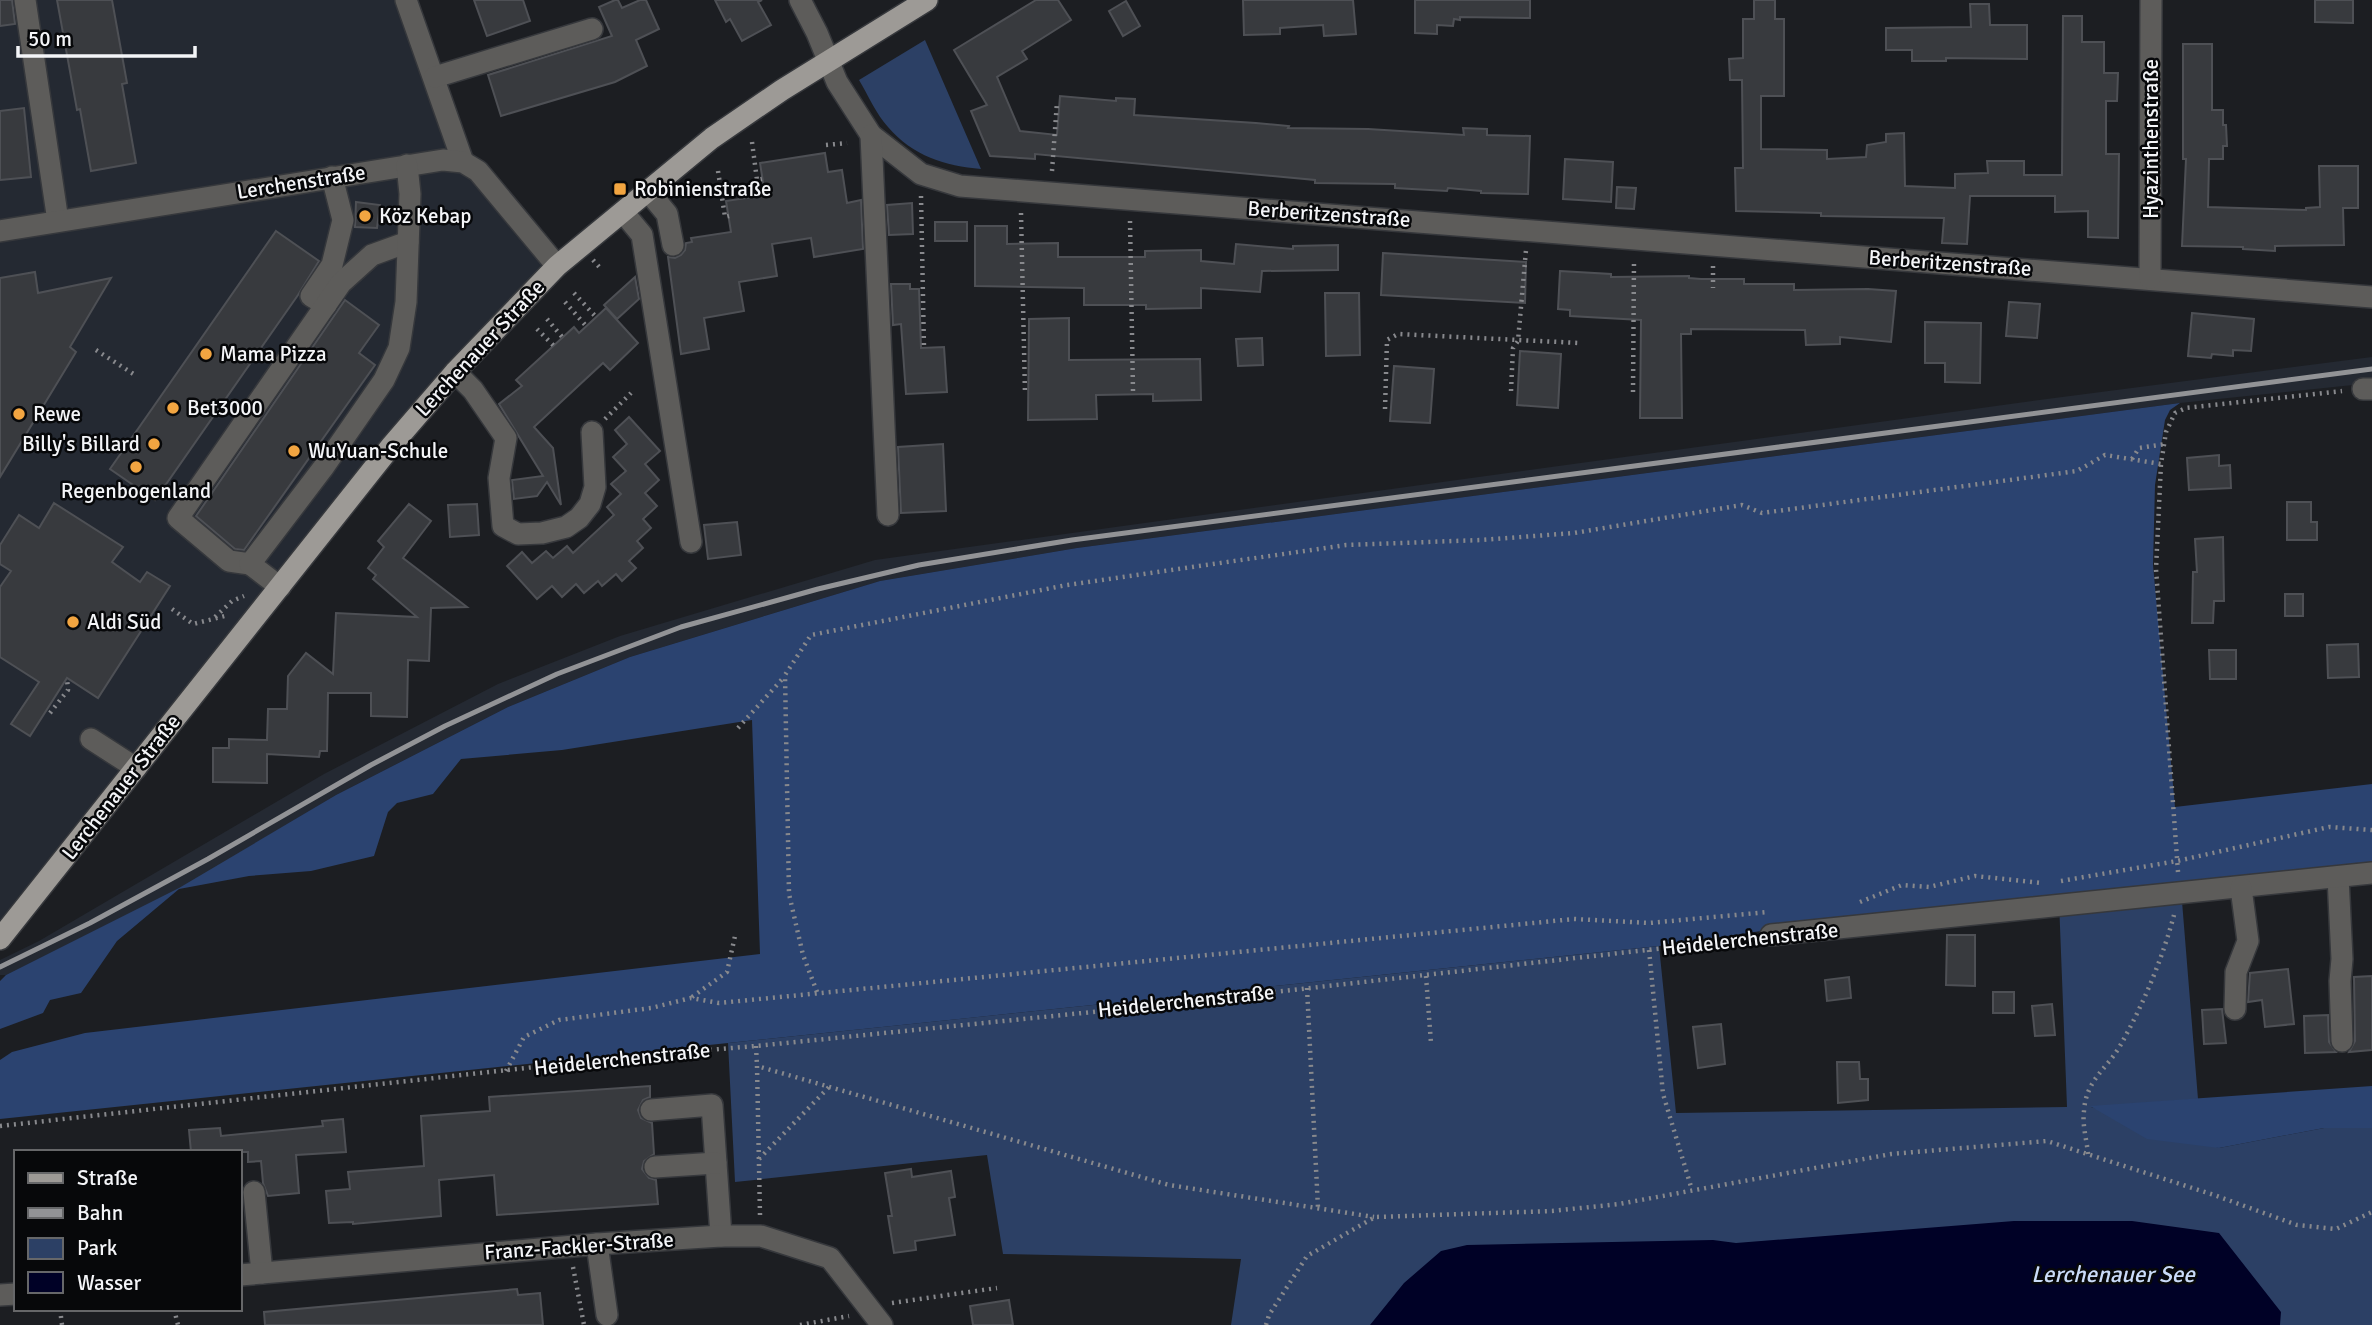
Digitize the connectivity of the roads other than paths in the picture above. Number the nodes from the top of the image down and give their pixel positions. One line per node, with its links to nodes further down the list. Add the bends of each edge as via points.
1 (25, 0): 15 (street)
2 (406, 0): 8 (street)
3 (800, 0): 7 (street, Berberitzenstraße)
4 (928, 0): 7 (main road, Lerchenauer Straße)
5 (2151, 0): 20 (street, Hyazinthenstraße)
6 (592, 29): 8 (street)
7 (828, 61): 9 (street, Berberitzenstraße, via 836,82); 13 (main road, Lerchenauer Straße, via 712,138)
8 (435, 77): 10 (street)
9 (871, 135): 20 (street, Berberitzenstraße, via 921,174 960,186); 25 (street)
10 (463, 162): 11 (street, Lerchenstraße); 19 (street, via 478,172)
11 (407, 165): 12 (street, Lerchenstraße); 17 (street)
12 (332, 177): 15 (street, Lerchenstraße); 22 (street, via 342,220 332,265 312,296)
13 (648, 191): 14 (main road, Lerchenauer Straße); 18 (street, via 667,214)
14 (624, 212): 19 (main road, Lerchenauer Straße); 26 (street, via 642,236)
15 (58, 221): 16 (street, Lerchenstraße)
16 (0, 230)
17 (408, 242): 22 (street, via 372,255 341,283); 27 (street, via 406,302 398,348 384,380)
18 (673, 245)
19 (557, 266): 23 (main road, Lerchenauer Straße)
20 (2150, 278): 21 (street, Berberitzenstraße)
21 (2372, 297)
22 (326, 305): 27 (street, via 178,518 229,561)
23 (455, 372): 24 (street, via 506,439 499,478 503,526 518,534 566,527 590,504 595,487); 28 (main road, Lerchenauer Straße)
24 (592, 432)
25 (888, 515)
26 (691, 542)
27 (250, 564): 28 (street)
28 (280, 587): 30 (main road, Lerchenauer Straße)
29 (91, 738): 30 (street)
30 (136, 768): 34 (main road, Lerchenauer Straße)
31 (2372, 873): 32 (street, Heidelerchenstraße)
32 (2338, 877): 33 (street, Heidelerchenstraße); 38 (street)
33 (2241, 887): 35 (street, Heidelerchenstraße); 37 (street, via 2248,941 2236,972)
34 (8, 921): 36 (main road, Lerchenauer Straße)
35 (1771, 935)
36 (0, 939)
37 (2235, 1009)
38 (2342, 1041)
39 (652, 1116): 40 (street, via 712,1105)
40 (717, 1169): 41 (street); 43 (street)
41 (656, 1174)
42 (254, 1192): 45 (street)
43 (721, 1236): 44 (street, Franz-Fackler-Straße); 48 (street, Franz-Fackler-Straße, via 761,1236 830,1258)
44 (597, 1244): 45 (street, Franz-Fackler-Straße); 47 (street)
45 (262, 1273): 46 (street, Franz-Fackler-Straße)
46 (242, 1275)
47 (607, 1315)
48 (873, 1315)

